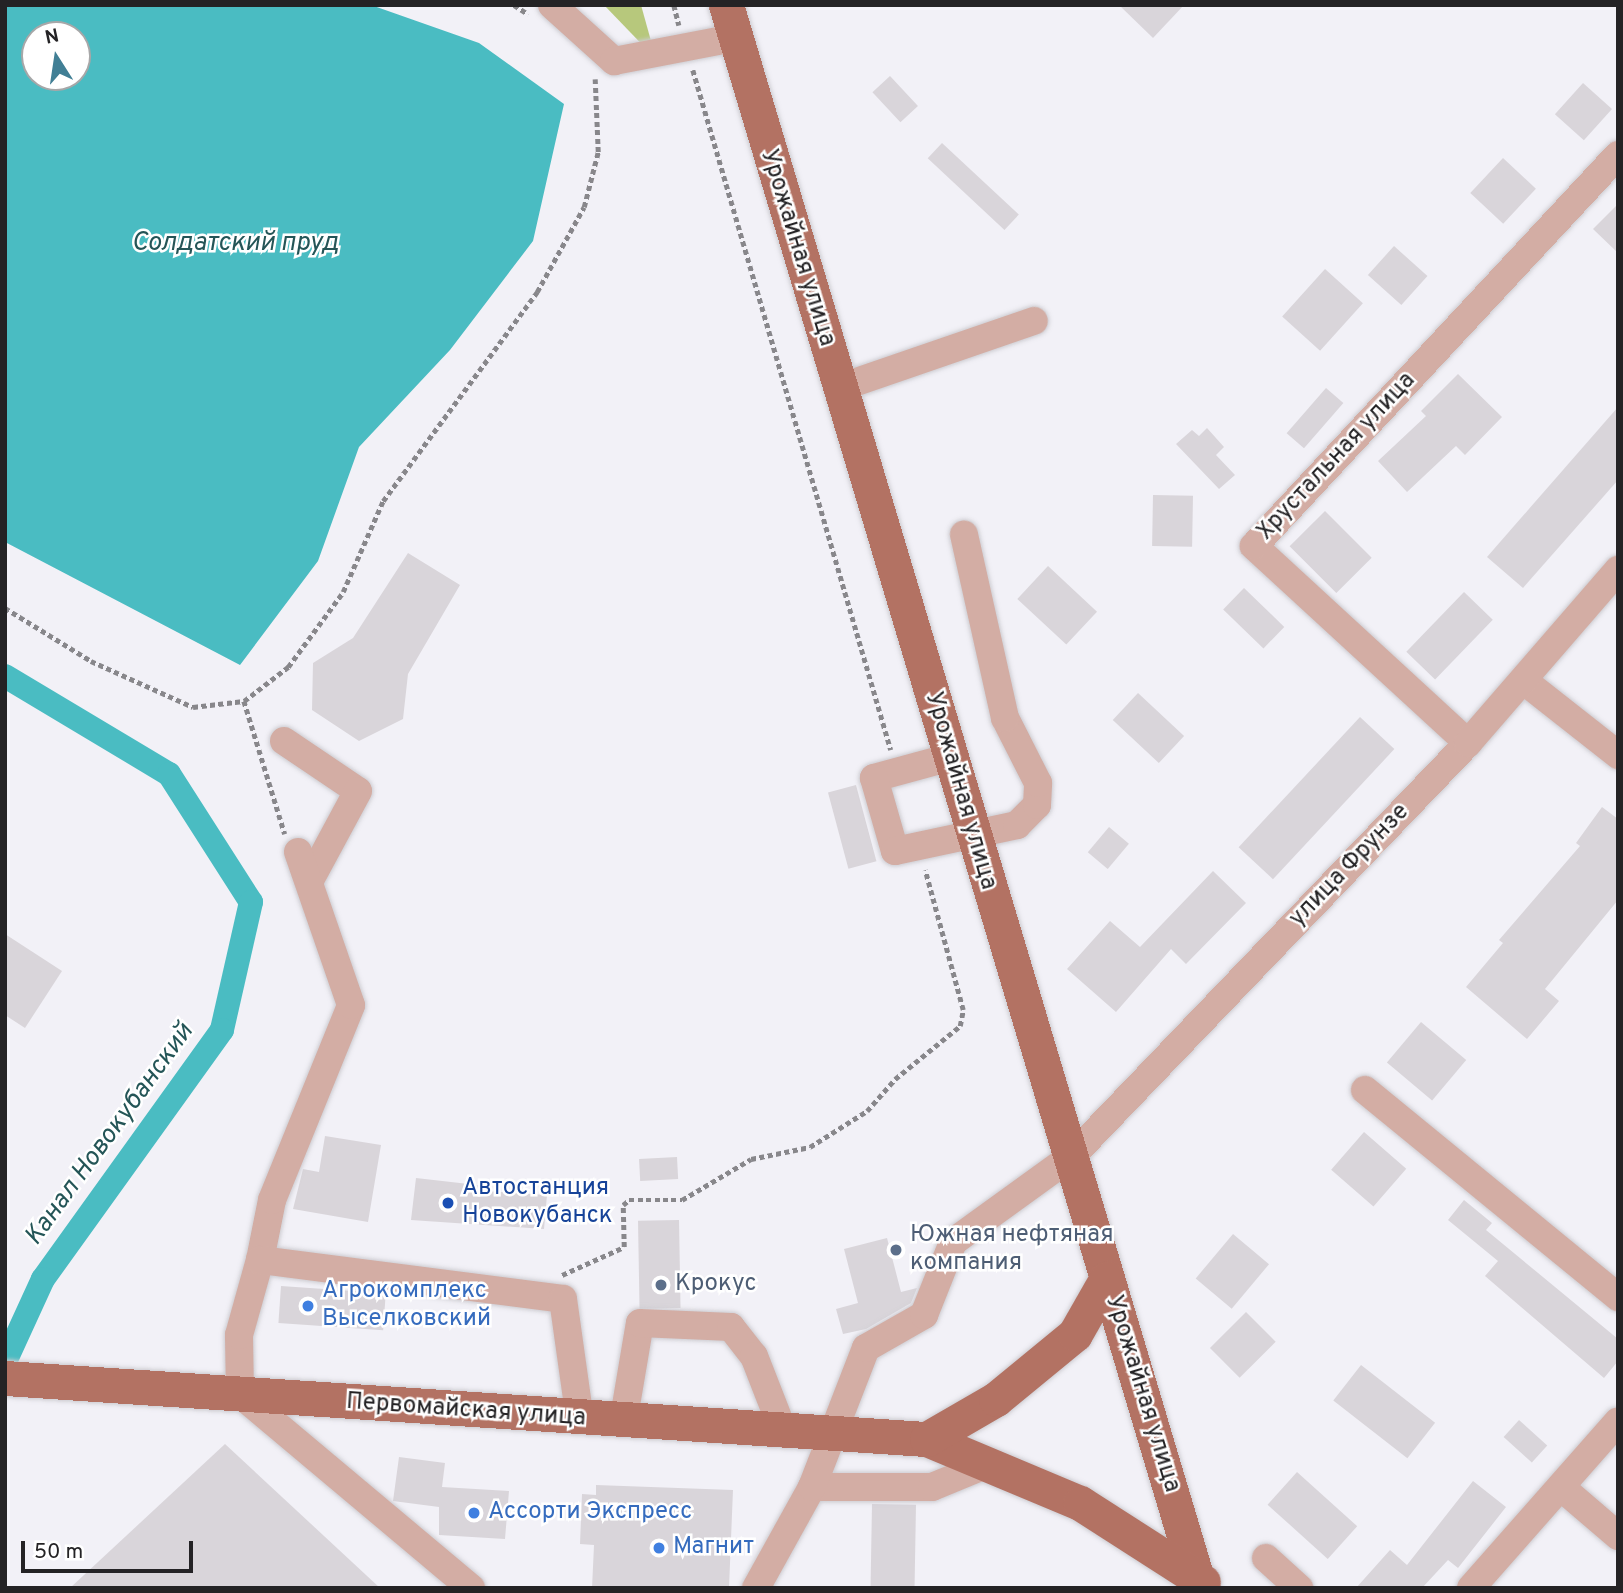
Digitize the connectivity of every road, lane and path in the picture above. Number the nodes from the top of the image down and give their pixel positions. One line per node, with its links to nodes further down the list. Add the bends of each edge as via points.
1 (552, 5): 4 (street, via 614,61)
2 (674, 5): 4 (path)
3 (730, 22): 4 (street); 8 (main road, Урожайная улица)
4 (686, 48): 18 (path)
5 (598, 84): 13 (path, via 598,152 584,207 537,292 383,501 343,592 288,667)
6 (1618, 155): 15 (street, Хрустальная улица, via 1254,546)
7 (1034, 321): 8 (street)
8 (839, 388): 17 (main road, Урожайная улица)
9 (964, 536): 19 (street, via 1005,718 1038,783 1037,805 1017,825)
10 (1618, 570): 12 (street, улица Фрунзе)
11 (5, 608): 13 (path, via 91,661 192,707)
12 (1524, 681): 15 (street, улица Фрунзе); 16 (street)
13 (244, 701): 21 (path, via 279,826)
14 (284, 741): 22 (street, via 358,791)
15 (1468, 743): 24 (street, улица Фрунзе)
16 (1618, 755)
17 (951, 757): 18 (street); 19 (main road, Урожайная улица)
18 (897, 772): 20 (street, via 874,778 895,851)
19 (970, 835): 20 (street); 24 (main road, Урожайная улица)
20 (918, 846): 28 (path, via 963,1010 960,1026 895,1079 867,1111 810,1147 751,1159 682,1200 629,1200 623,1205 624,1247 562,1272)
21 (298, 852): 22 (street)
22 (309, 882): 25 (street, via 351,1005 272,1199)
23 (1365, 1090): 27 (street)
24 (1073, 1155): 26 (main road, Урожайная улица); 35 (street, улица Фрунзе, via 953,1242 924,1315 866,1348)
25 (260, 1261): 28 (street); 30 (street, via 239,1335)
26 (1107, 1278): 36 (main road, via 1075,1335 996,1399); 42 (main road, Урожайная улица)
27 (1618, 1297)
28 (563, 1298): 31 (street)
29 (20, 1379): 30 (main road, Первомайская улица)
30 (240, 1394): 31 (main road, Первомайская улица); 43 (street)
31 (580, 1420): 33 (main road, Первомайская улица)
32 (1618, 1421): 39 (street)
33 (624, 1423): 34 (main road, Первомайская улица); 34 (street, via 640,1323 732,1327 754,1356)
34 (784, 1433): 35 (main road, Первомайская улица)
35 (834, 1436): 36 (main road, Первомайская улица); 38 (street, улица Фрунзе)
36 (928, 1440): 37 (main road, Первомайская улица)
37 (988, 1464): 38 (street, via 932,1487); 42 (main road, Первомайская улица, via 1080,1503)
38 (812, 1487): 44 (street, улица Фрунзе)
39 (1562, 1488): 40 (street); 46 (street)
40 (1618, 1536)
41 (1266, 1558): 45 (street)
42 (1203, 1582)
43 (471, 1588)
44 (756, 1588)
45 (1299, 1588)
46 (1471, 1588)

